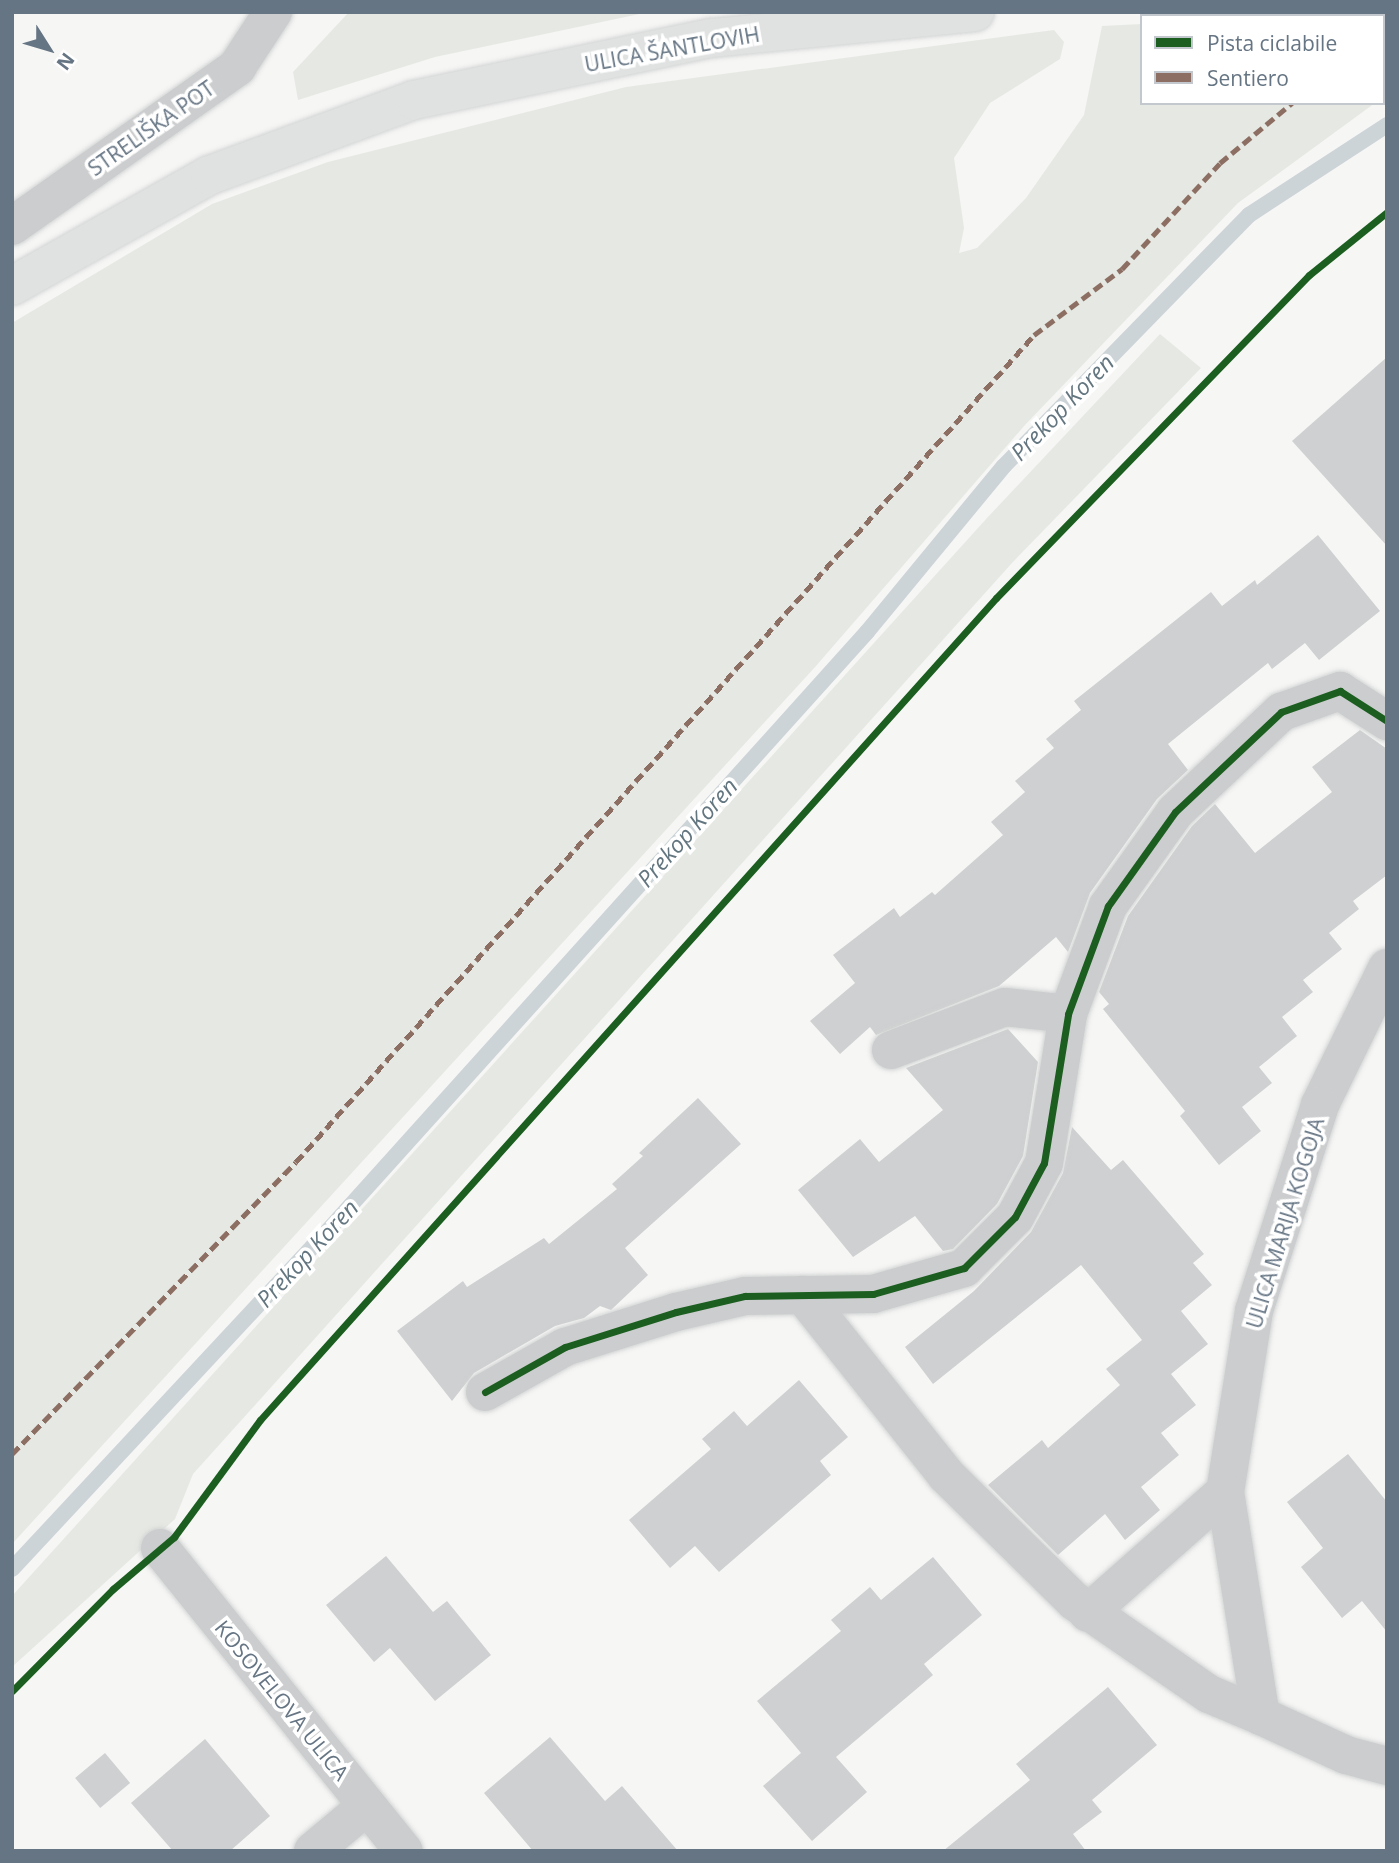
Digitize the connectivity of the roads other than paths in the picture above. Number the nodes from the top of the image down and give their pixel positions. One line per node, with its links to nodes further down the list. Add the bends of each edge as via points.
1 (273, 12): 5 (street, STRELIŠKA POT, via 237,67)
2 (975, 12): 6 (street, ULICA ŠANTLOVIH, via 712,38 414,100 210,175)
3 (1343, 12): 4 (street)
4 (1372, 14)
5 (12, 226)
6 (12, 286)
7 (1387, 721): 9 (street, via 1340,691 1281,712 1175,812 1108,906)
8 (1387, 968): 13 (street, ULICA MARIJA KOGOJA, via 1320,1105 1254,1311)
9 (1068, 1014): 10 (street, via 1005,1007); 11 (street, via 1044,1163 1015,1217 964,1268 873,1294)
10 (891, 1050)
11 (803, 1295): 12 (street, via 745,1297 676,1312 565,1347); 15 (street, via 946,1475)
12 (485, 1392)
13 (1225, 1492): 15 (street); 16 (street, ULICA MARIJA KOGOJA)
14 (160, 1548): 18 (street, KOSOVELOVA ULICA)
15 (1088, 1613): 16 (street, via 1209,1694)
16 (1261, 1716): 17 (street, via 1346,1755)
17 (1387, 1766)
18 (367, 1806): 19 (street); 20 (street, KOSOVELOVA ULICA)
19 (313, 1851)
20 (404, 1851)

